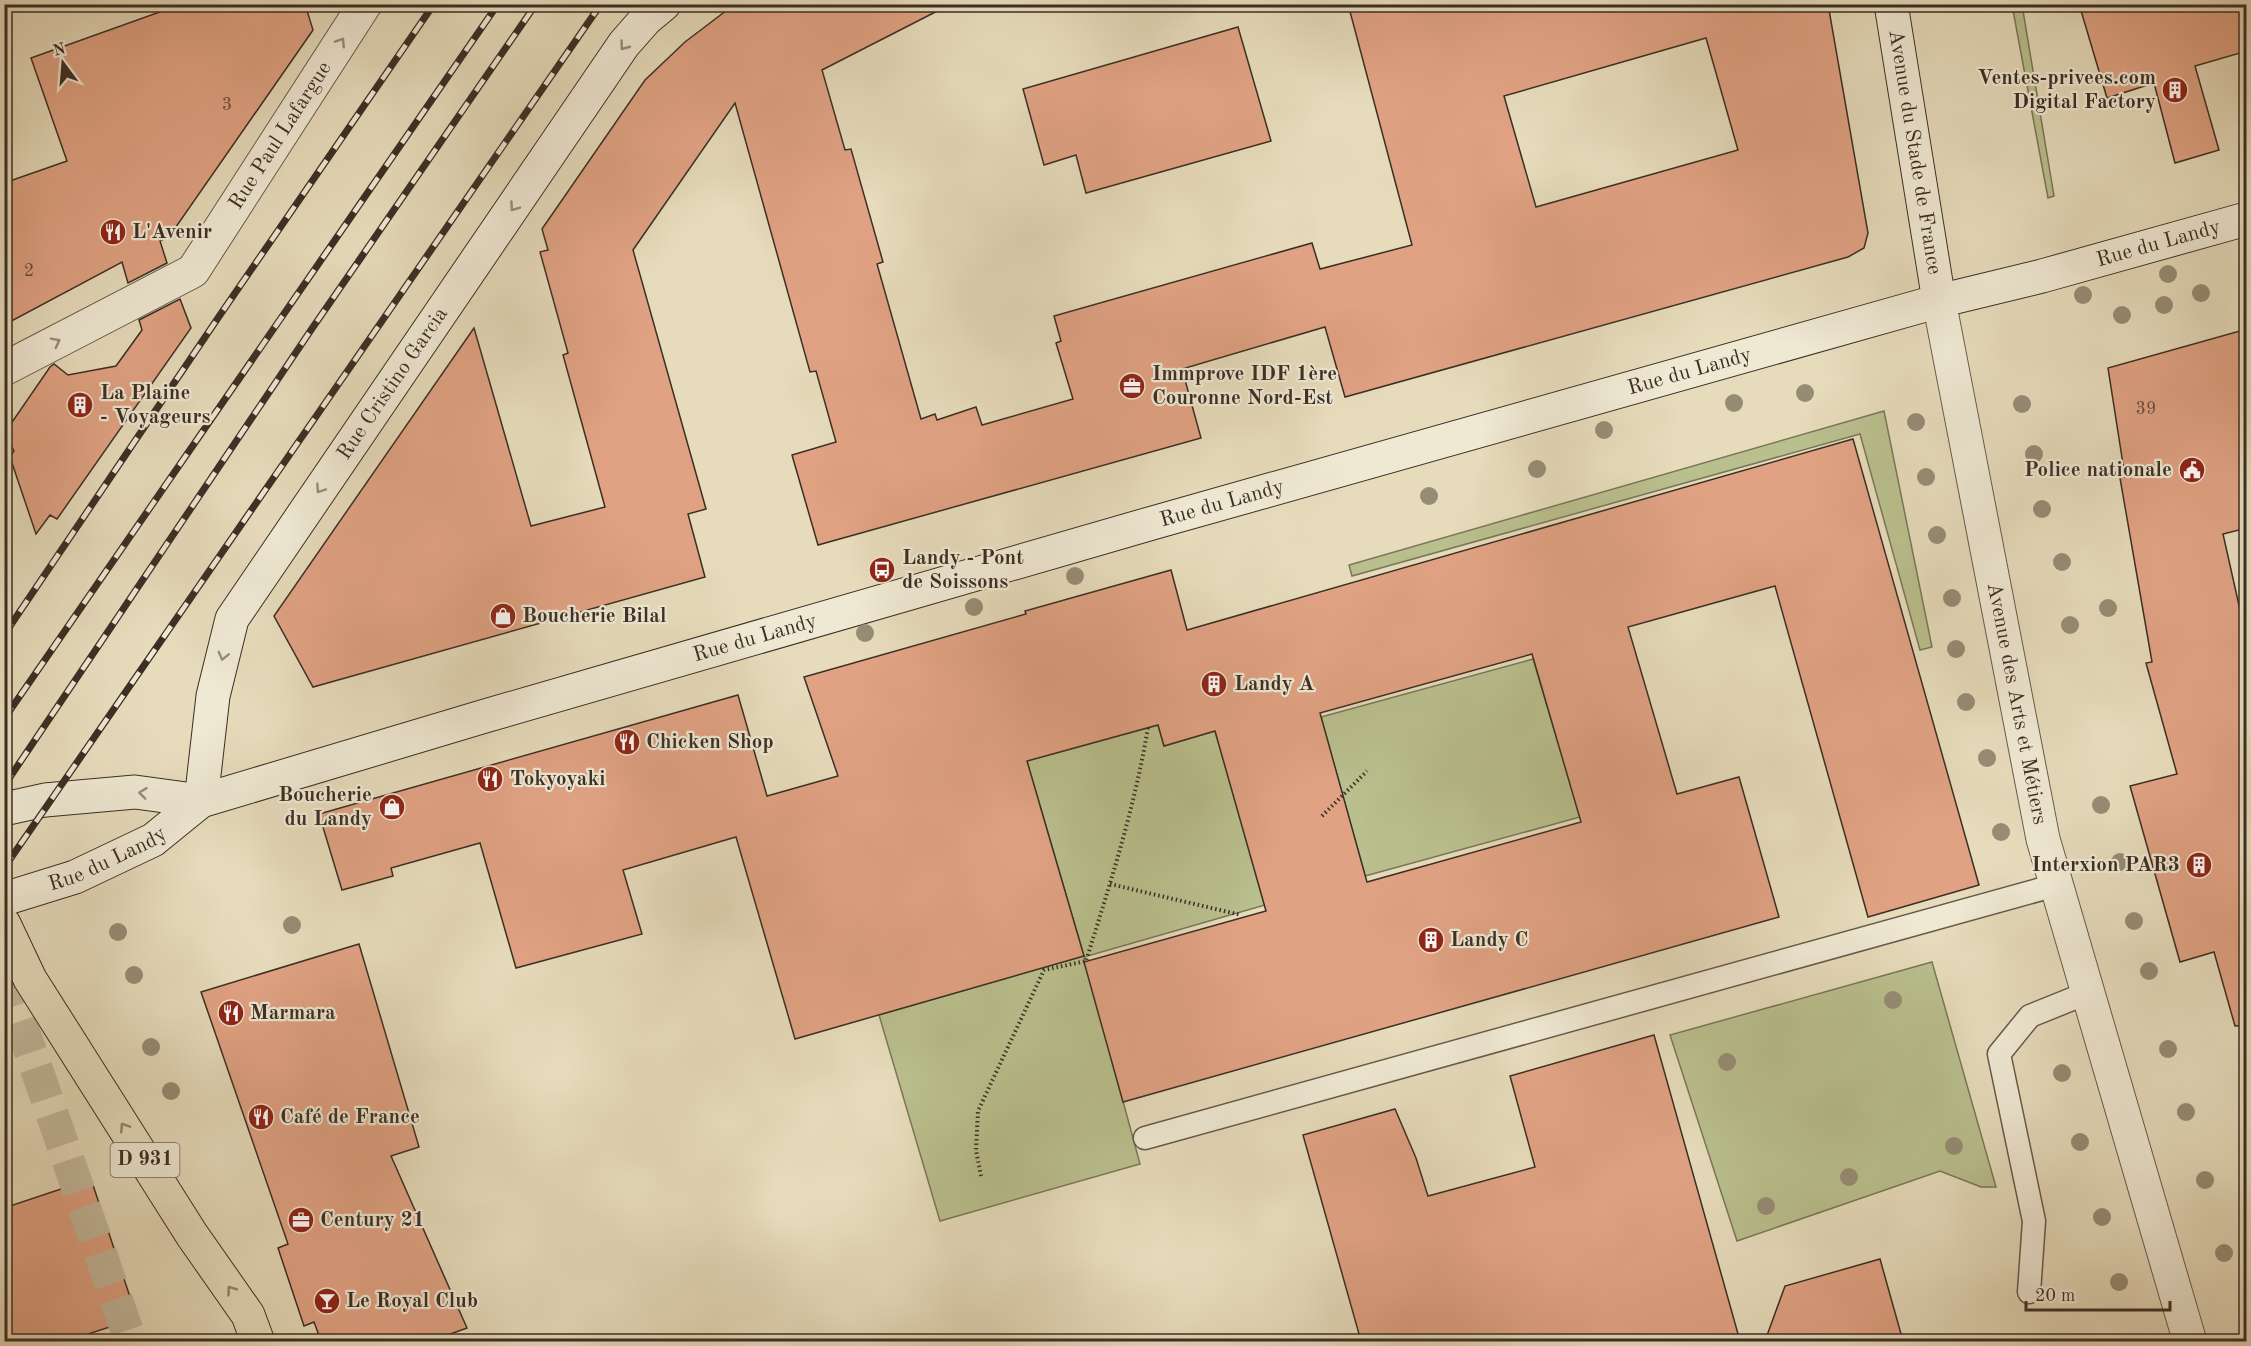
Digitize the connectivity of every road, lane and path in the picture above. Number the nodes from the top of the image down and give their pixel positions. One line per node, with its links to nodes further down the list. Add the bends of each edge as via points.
1 (365, 4): 6 (street, Rue Paul Lafargue, one-way to 1, via 193,271)
2 (664, 4): 9 (street, Rue Cristino Garcia, one-way to 9, via 624,44 232,619 213,696)
3 (1891, 4): 5 (street, Avenue du Stade de France)
4 (2247, 219): 5 (street, Rue du Landy)
5 (1939, 301): 9 (street, Rue du Landy, via 1156,522); 13 (street, Avenue des Arts et Métiers, via 2043,839)
6 (4, 369)
7 (1148, 727): 12 (path, via 1142,766)
8 (1367, 771): 11 (path)
9 (201, 801): 10 (street, Rue du Landy, one-way to 10, via 135,792 45,800); 14 (street, Rue du Landy, via 153,840 75,878)
10 (4, 809)
11 (1322, 816)
12 (1110, 884): 15 (path); 19 (path, via 1086,961 1044,970 978,1111 976,1150)
13 (2056, 885): 17 (street, Avenue des Arts et Métiers); 18 (lane)
14 (4, 899)
15 (1241, 915)
16 (4, 924): 21 (main road, D 931, one-way to 16, via 248,1315 192,1235 30,979)
17 (2087, 993): 20 (lane, via 2030,1016 1999,1054 2034,1221); 22 (street, Avenue des Arts et Métiers)
18 (1144, 1138)
19 (981, 1176)
20 (2029, 1292)
21 (258, 1341)
22 (2190, 1341)

